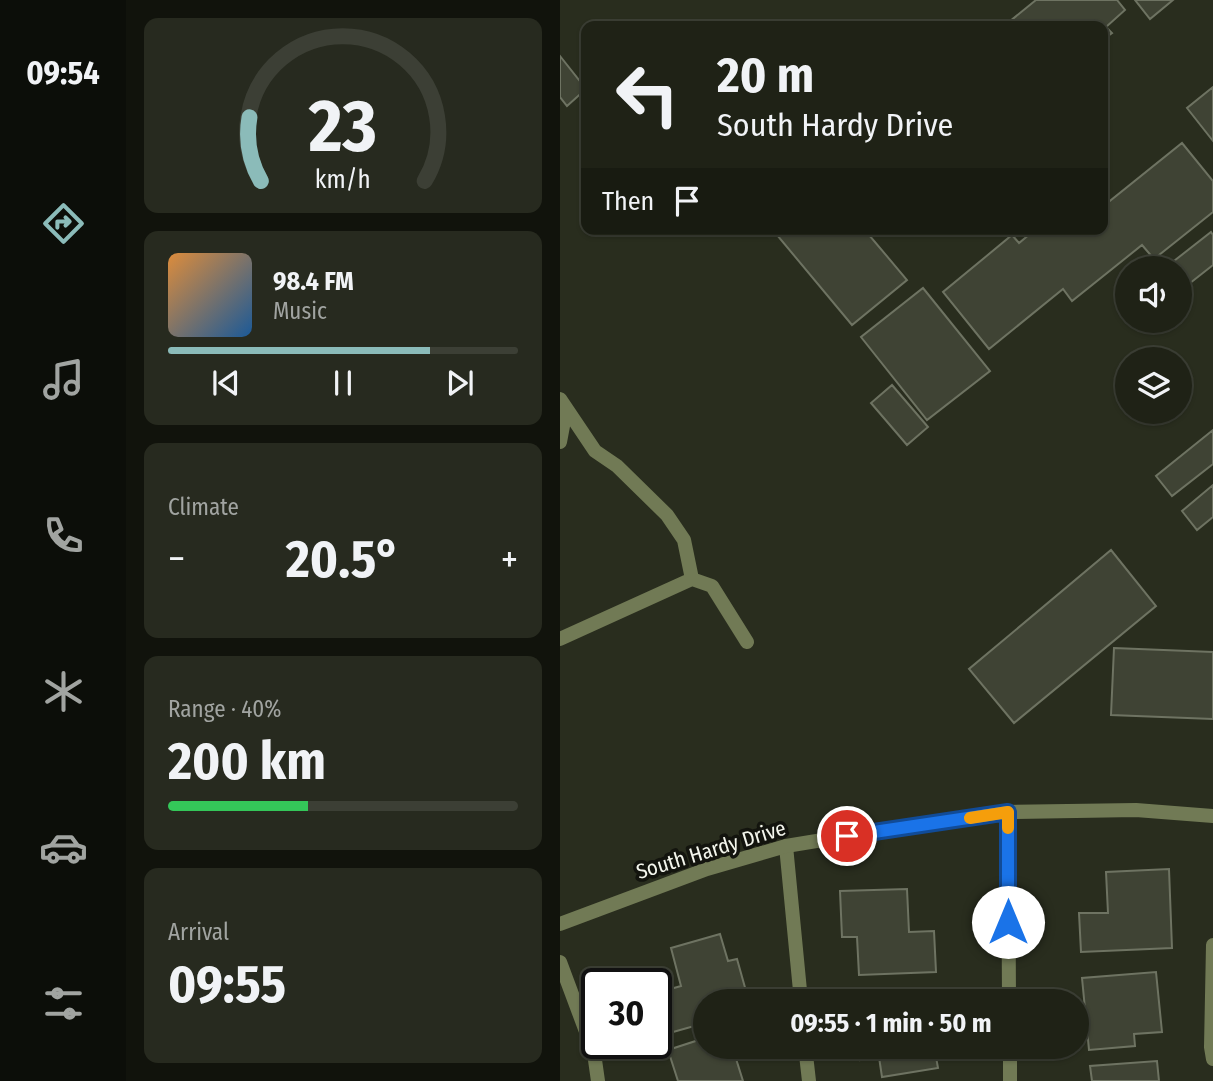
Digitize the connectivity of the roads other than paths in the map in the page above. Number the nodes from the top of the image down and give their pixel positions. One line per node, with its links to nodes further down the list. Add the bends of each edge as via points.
1 (563, 405): 2 (street); 3 (street, via 595,451 667,515 684,540)
2 (560, 442)
3 (692, 579): 4 (street); 5 (street, via 712,586)
4 (560, 639)
5 (747, 642)
6 (1008, 812): 7 (street, South Hardy Drive, via 1136,810); 8 (street, South Hardy Drive); 13 (street)
7 (1213, 816)
8 (786, 846): 9 (street, South Hardy Drive, via 707,869); 12 (street)
9 (560, 924)
10 (1213, 945): 16 (street)
11 (560, 962): 17 (street, via 594,1053)
12 (800, 989)
13 (1009, 989)
14 (806, 1059): 18 (street)
15 (1010, 1059): 19 (street)
16 (1213, 1059)
17 (598, 1081)
18 (809, 1081)
19 (1010, 1081)

